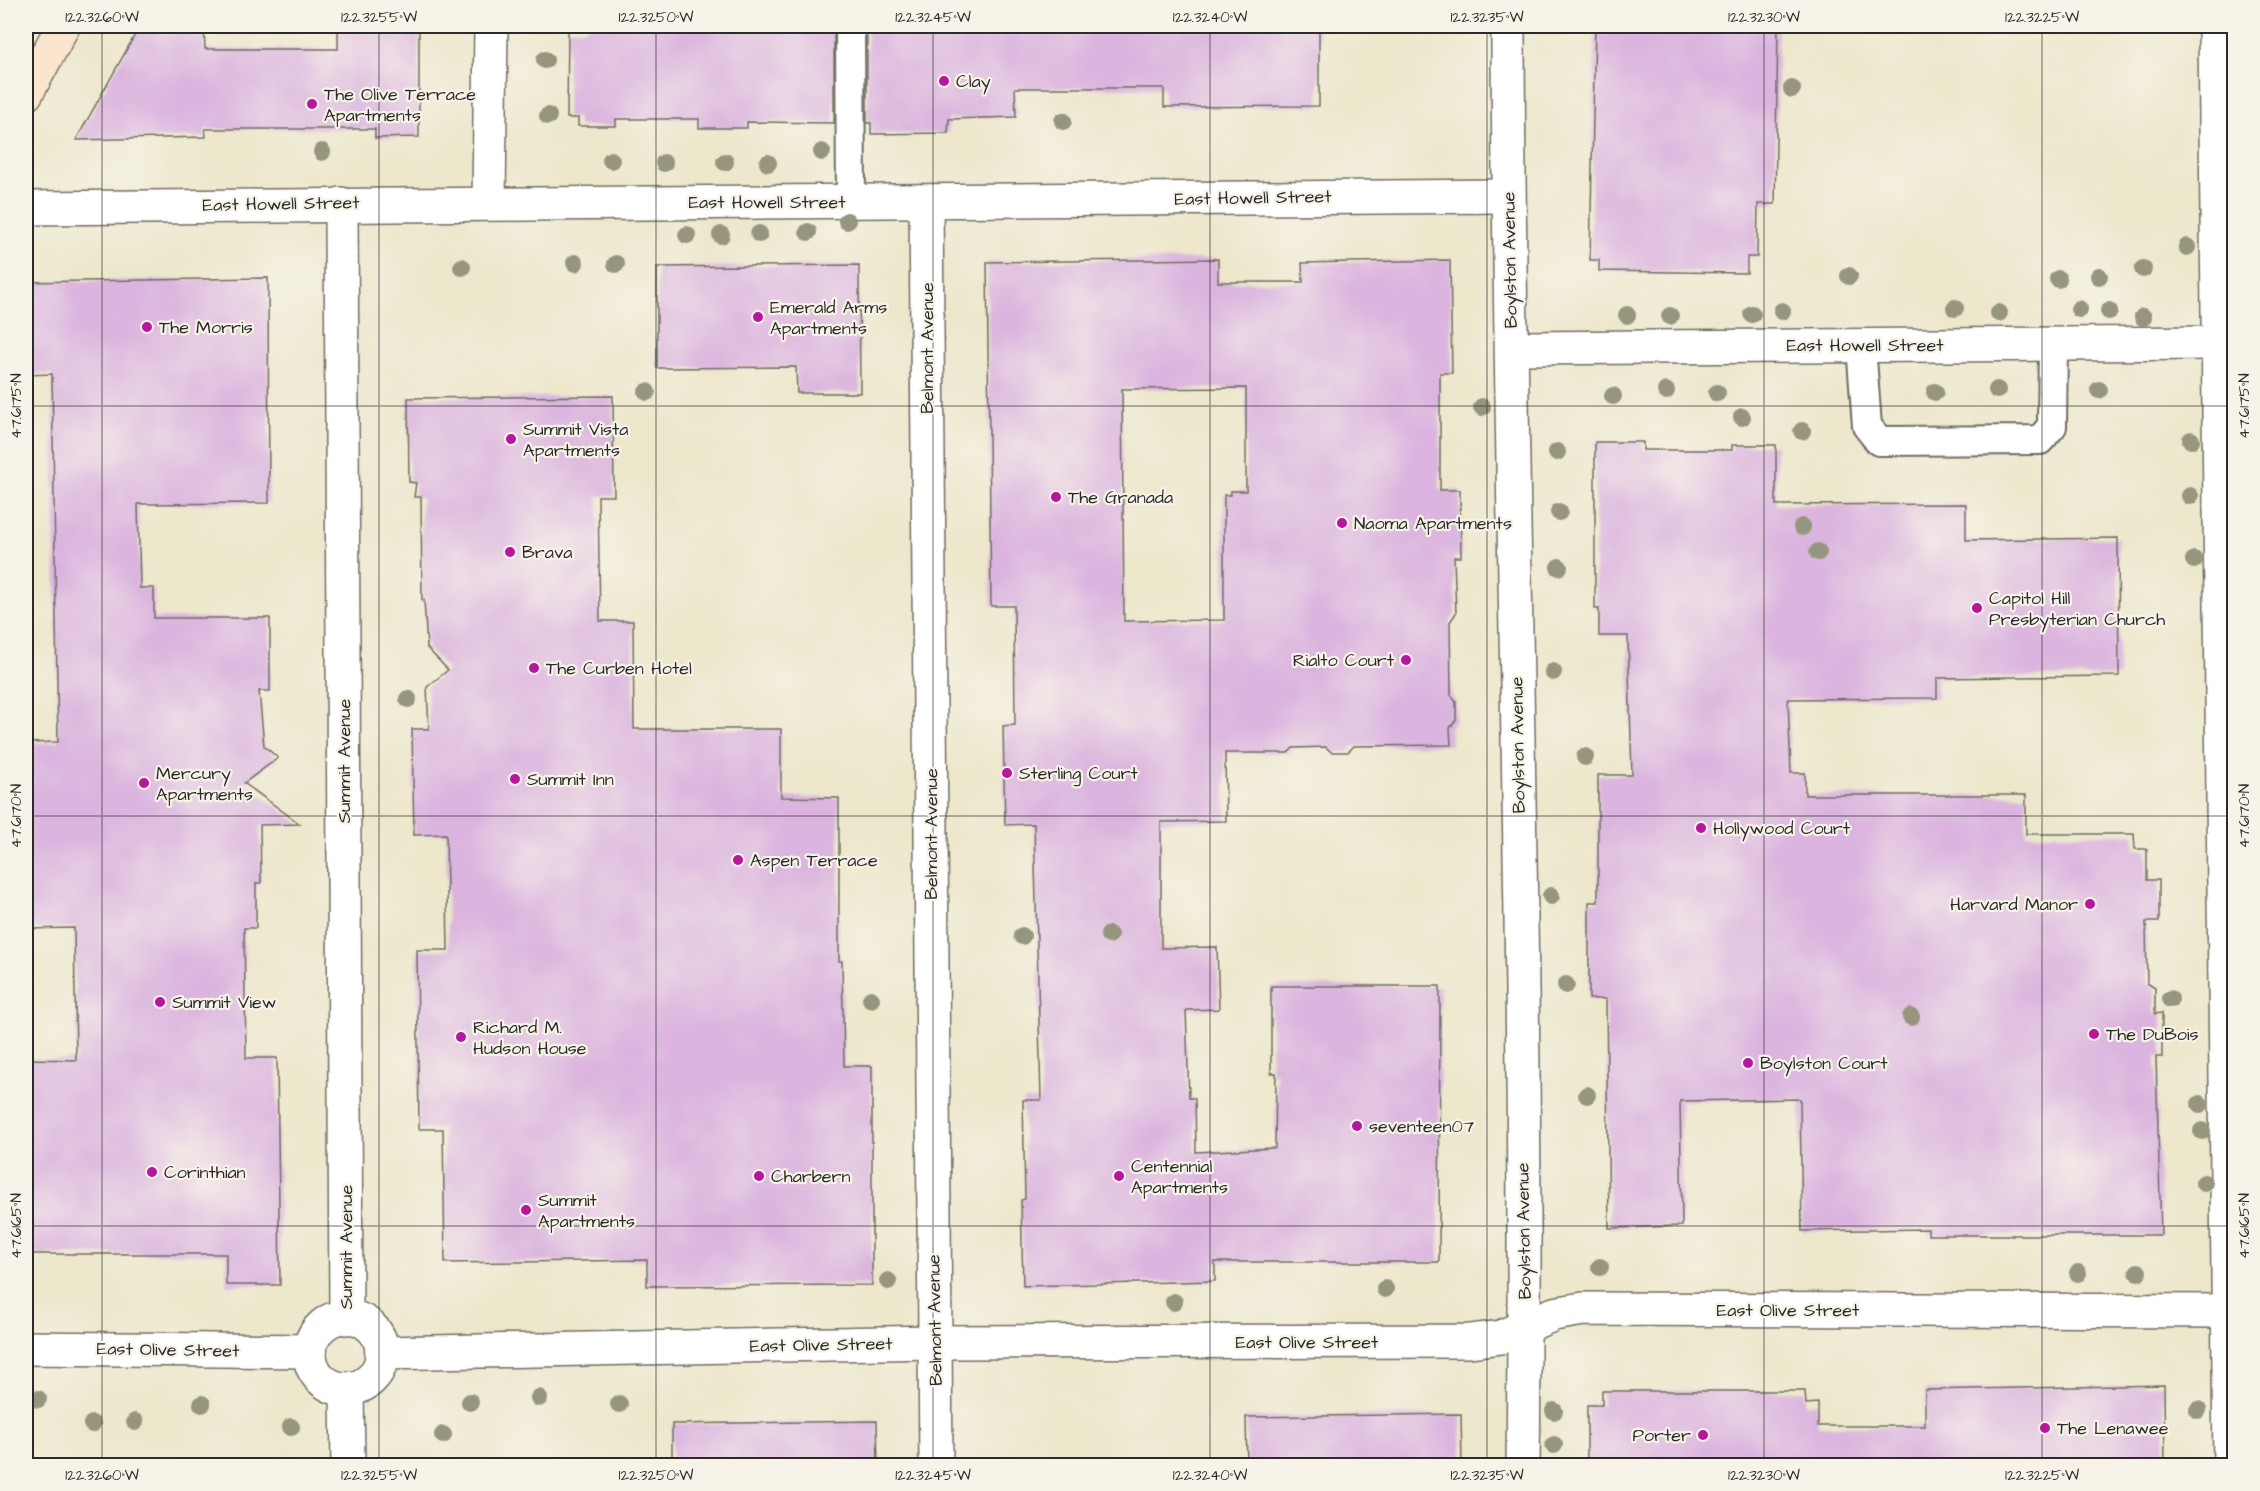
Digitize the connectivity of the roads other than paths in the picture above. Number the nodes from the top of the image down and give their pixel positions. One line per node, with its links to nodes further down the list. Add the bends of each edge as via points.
1 (63, 26): 6 (main road)
2 (491, 26): 10 (street)
3 (850, 26): 8 (lane)
4 (1508, 26): 7 (street, Boylston Avenue)
5 (2215, 26): 13 (street)
6 (26, 94)
7 (1508, 196): 9 (street, East Howell Street); 16 (street, Boylston Avenue)
8 (851, 202): 9 (street, East Howell Street); 10 (street, East Howell Street)
9 (926, 202): 20 (street, Belmont Avenue)
10 (489, 203): 11 (street, East Howell Street)
11 (341, 204): 12 (street, East Howell Street); 18 (street, Summit Avenue)
12 (26, 208)
13 (2218, 343): 15 (street, East Howell Street); 17 (street)
14 (1862, 345): 15 (street, East Howell Street); 15 (lane, via 1867,426 1879,441 2040,440 2052,426); 16 (street, East Howell Street)
15 (2053, 345)
16 (1512, 348): 19 (street, Boylston Avenue)
17 (2228, 1311): 19 (street, East Olive Street, via 1583,1309 1554,1314); 28 (street)
18 (346, 1318): 22 (street, via 320,1329); 23 (street, via 371,1327)
19 (1524, 1327): 20 (street, East Olive Street, via 1501,1337 1470,1341); 27 (street, Boylston Avenue)
20 (934, 1342): 23 (street, East Olive Street); 26 (street, Belmont Avenue)
21 (26, 1348): 22 (street, East Olive Street)
22 (310, 1351): 24 (street, via 317,1375 326,1383)
23 (382, 1353): 24 (street, via 372,1378 362,1386)
24 (347, 1389): 25 (street)
25 (348, 1466)
26 (936, 1466)
27 (1523, 1466)
28 (2230, 1466)

